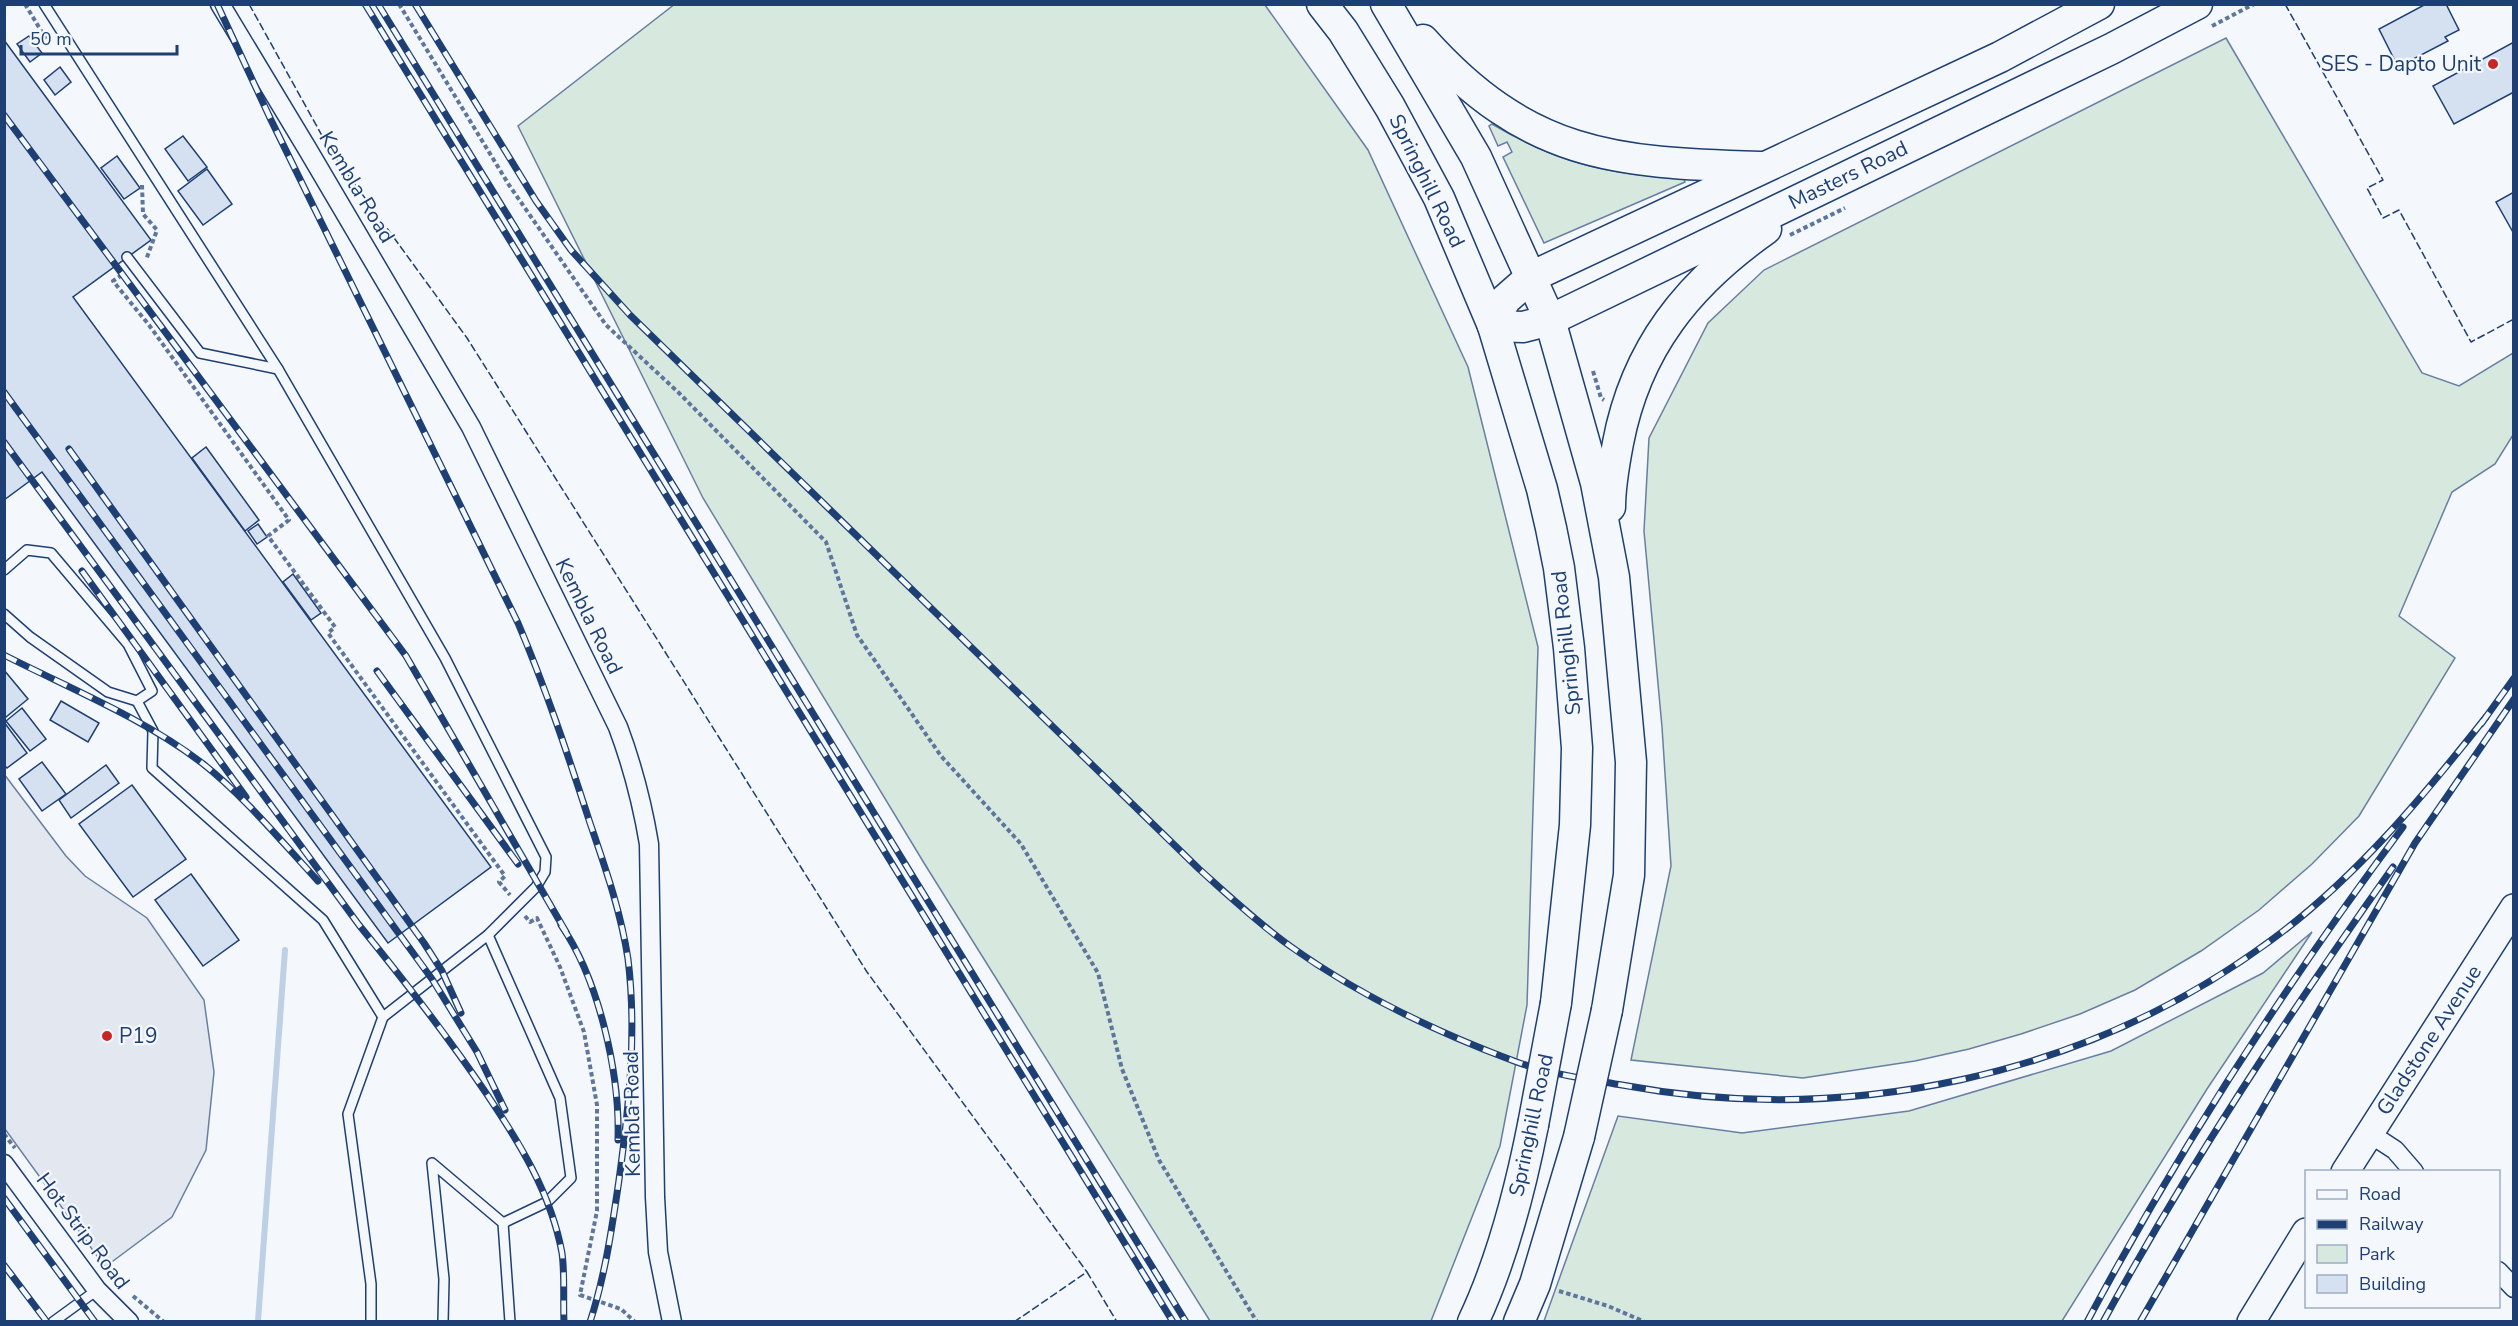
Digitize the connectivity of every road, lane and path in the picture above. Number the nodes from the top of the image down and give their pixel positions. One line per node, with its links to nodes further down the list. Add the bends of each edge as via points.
1 (25, 4): 11 (path)
2 (44, 4): 22 (lane)
3 (220, 4): 48 (street, Kembla Road, via 465,417 618,727 630,759 649,844 658,1252)
4 (399, 4): 49 (path, via 509,185 606,325 826,542 857,634 941,756 1021,844 1098,973 1122,1068 1160,1160)
5 (1322, 4): 20 (main road, Springhill Road, via 1343,31 1419,160)
6 (1386, 4): 18 (main road, via 1476,157)
7 (1391, 4): 12 (main road, via 1466,84 1494,106 1547,136 1624,159)
8 (2099, 4): 12 (main road, Masters Road, via 2000,57)
9 (2254, 4): 10 (path)
10 (2199, 18): 14 (main road, Masters Road, via 2111,49)
11 (51, 46)
12 (1769, 167): 18 (main road, Masters Road)
13 (141, 178): 17 (path, via 143,214 157,230 146,260)
14 (1843, 193): 15 (path); 19 (main road, Masters Road); 25 (main road, via 1753,238 1706,277 1656,339 1634,386 1613,466 1610,501)
15 (1787, 237)
16 (127, 257): 17 (lane)
17 (135, 267): 22 (lane, via 200,352); 28 (path, via 113,281 289,520 268,536 335,627 328,633 358,677 505,876 499,882)
18 (1532, 276): 19 (main road); 20 (main road, Masters Road, via 1506,299)
19 (1550, 320): 20 (main road, Masters Road, via 1523,327); 25 (main road, via 1596,483)
20 (1493, 324): 50 (main road, Springhill Road, bridge, via 1542,489 1559,568 1577,748 1575,825 1556,1003 1526,1161 1503,1242)
21 (1591, 366): 23 (path, via 1601,398)
22 (278, 369): 28 (lane, via 445,658 546,857 542,879)
23 (1609, 404)
24 (4, 570): 27 (lane, via 27,550 51,554 128,644 152,691)
25 (1614, 577): 39 (main road, bridge, via 1631,762 1629,875 1607,1010 1579,1137)
26 (4, 614): 27 (lane, via 108,692)
27 (137, 701): 31 (lane, via 153,730 152,768 323,920)
28 (518, 904): 30 (lane); 47 (path, via 530,922 537,918 560,967 585,1032 595,1094 597,1211 580,1295 621,1309)
29 (2514, 908): 32 (main road, Gladstone Avenue)
30 (488, 935): 31 (lane); 36 (lane, via 560,1098 571,1178 547,1202)
31 (383, 1017): 44 (lane, via 348,1114 371,1284)
32 (2369, 1133): 34 (main road, Gladstone Avenue); 35 (street, via 2396,1150)
33 (4, 1164): 41 (street, Hot Strip Road)
34 (2346, 1170)
35 (2412, 1170)
36 (502, 1223): 45 (lane, via 432,1163 444,1279); 46 (lane)
37 (2305, 1235): 53 (main road)
38 (2500, 1272): 40 (street)
39 (1535, 1284): 51 (main road); 52 (path, via 1608,1306)
40 (2514, 1288)
41 (97, 1290): 42 (lane); 43 (street, Hot Strip Road)
42 (53, 1322)
43 (129, 1322)
44 (371, 1322)
45 (443, 1322)
46 (510, 1322)
47 (635, 1322)
48 (672, 1322)
49 (1257, 1322)
50 (1473, 1322)
51 (1519, 1322)
52 (1645, 1322)
53 (2252, 1322)

